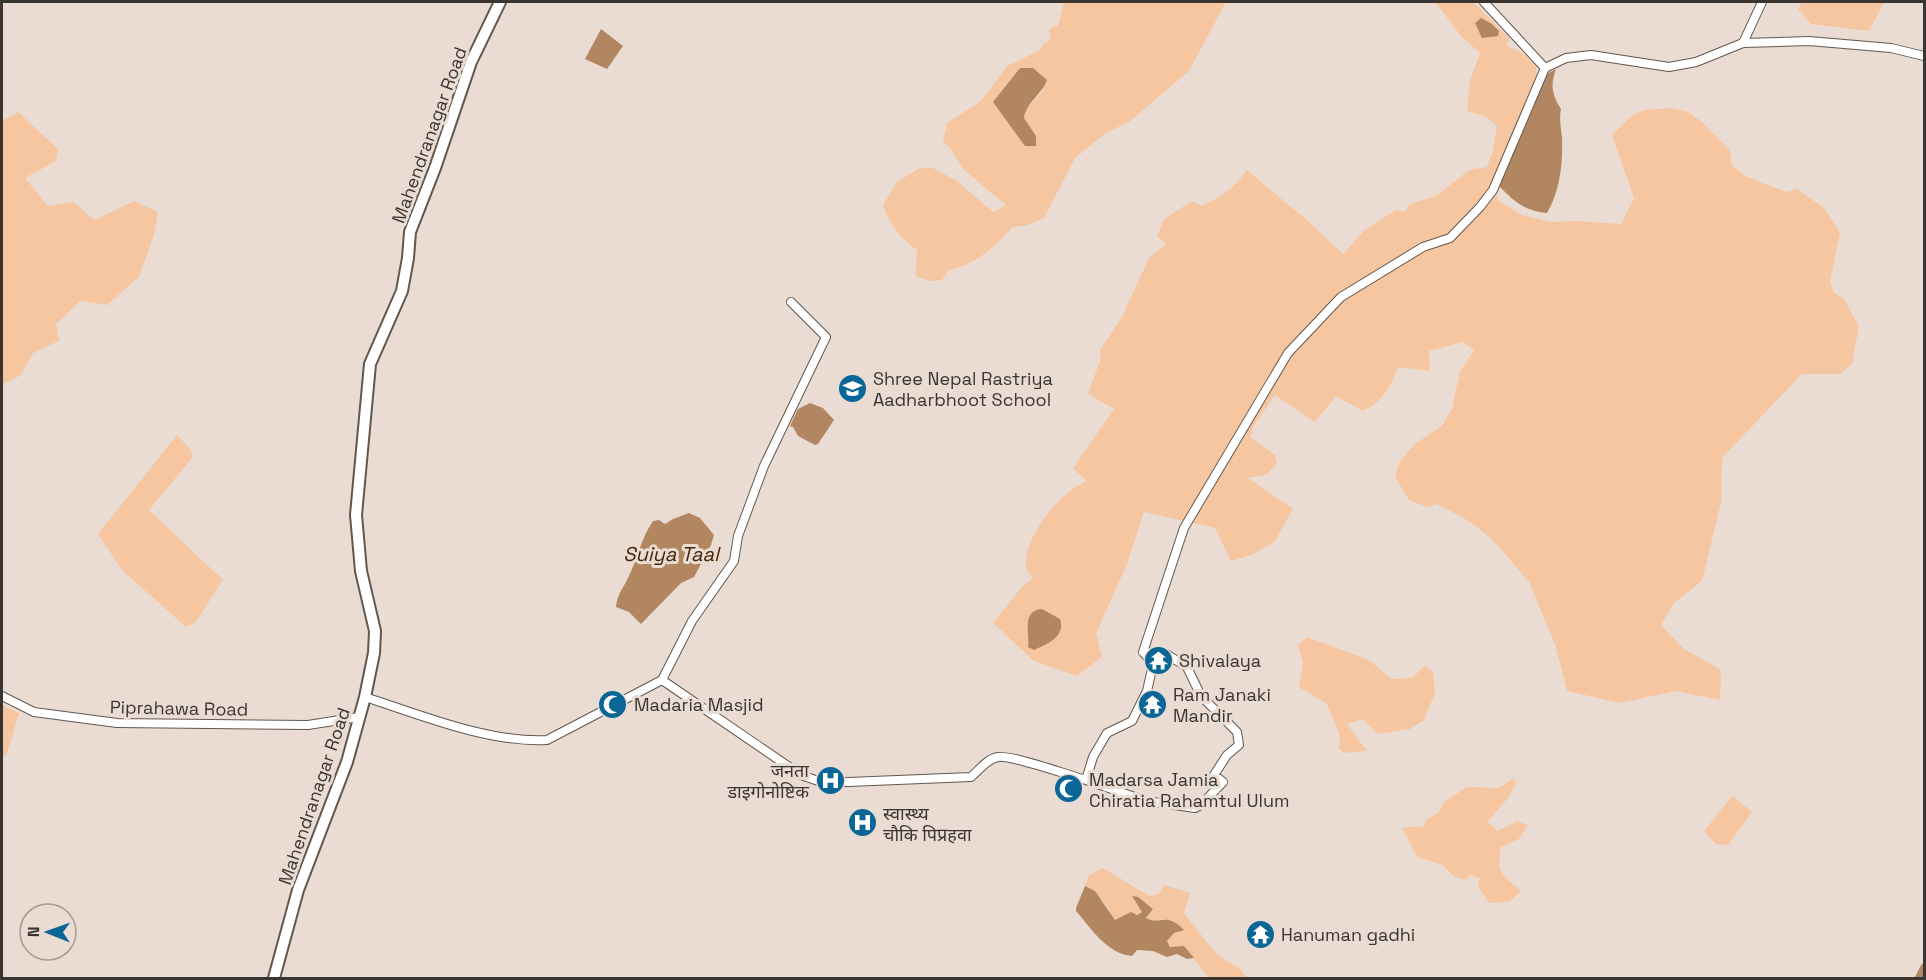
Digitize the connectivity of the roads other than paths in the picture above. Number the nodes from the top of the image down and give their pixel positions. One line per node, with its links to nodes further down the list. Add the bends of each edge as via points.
1 (500, 2): 11 (street, Mahendranagar Road, via 471,62 410,232 402,291 370,364 356,515 361,571 375,631)
2 (1484, 2): 6 (street)
3 (1762, 2): 4 (street)
4 (1743, 43): 5 (street, via 1809,41 1891,48); 6 (street, via 1696,62 1669,67 1591,55 1566,58)
5 (1924, 56)
6 (1545, 68): 8 (street, via 1493,190 1480,207 1450,238 1423,247 1341,297 1288,353 1184,528)
7 (791, 302): 9 (street, via 826,337 764,466 738,536 734,561 692,621)
8 (1143, 652): 13 (street, via 1152,669 1147,691 1132,721 1107,733); 13 (street, via 1166,654 1187,667 1201,696 1237,732 1239,745 1214,775 1223,782 1195,808 1146,801)
9 (662, 680): 11 (street, via 547,740 489,736); 13 (street, via 801,776 824,783 971,777 998,757)
10 (2, 696): 12 (street, Piprahawa Road, via 34,712 117,723 308,725)
11 (365, 697): 12 (street, Mahendranagar Road)
12 (359, 717): 14 (street, Mahendranagar Road, via 347,762 298,890)
13 (1086, 780)
14 (274, 978)

